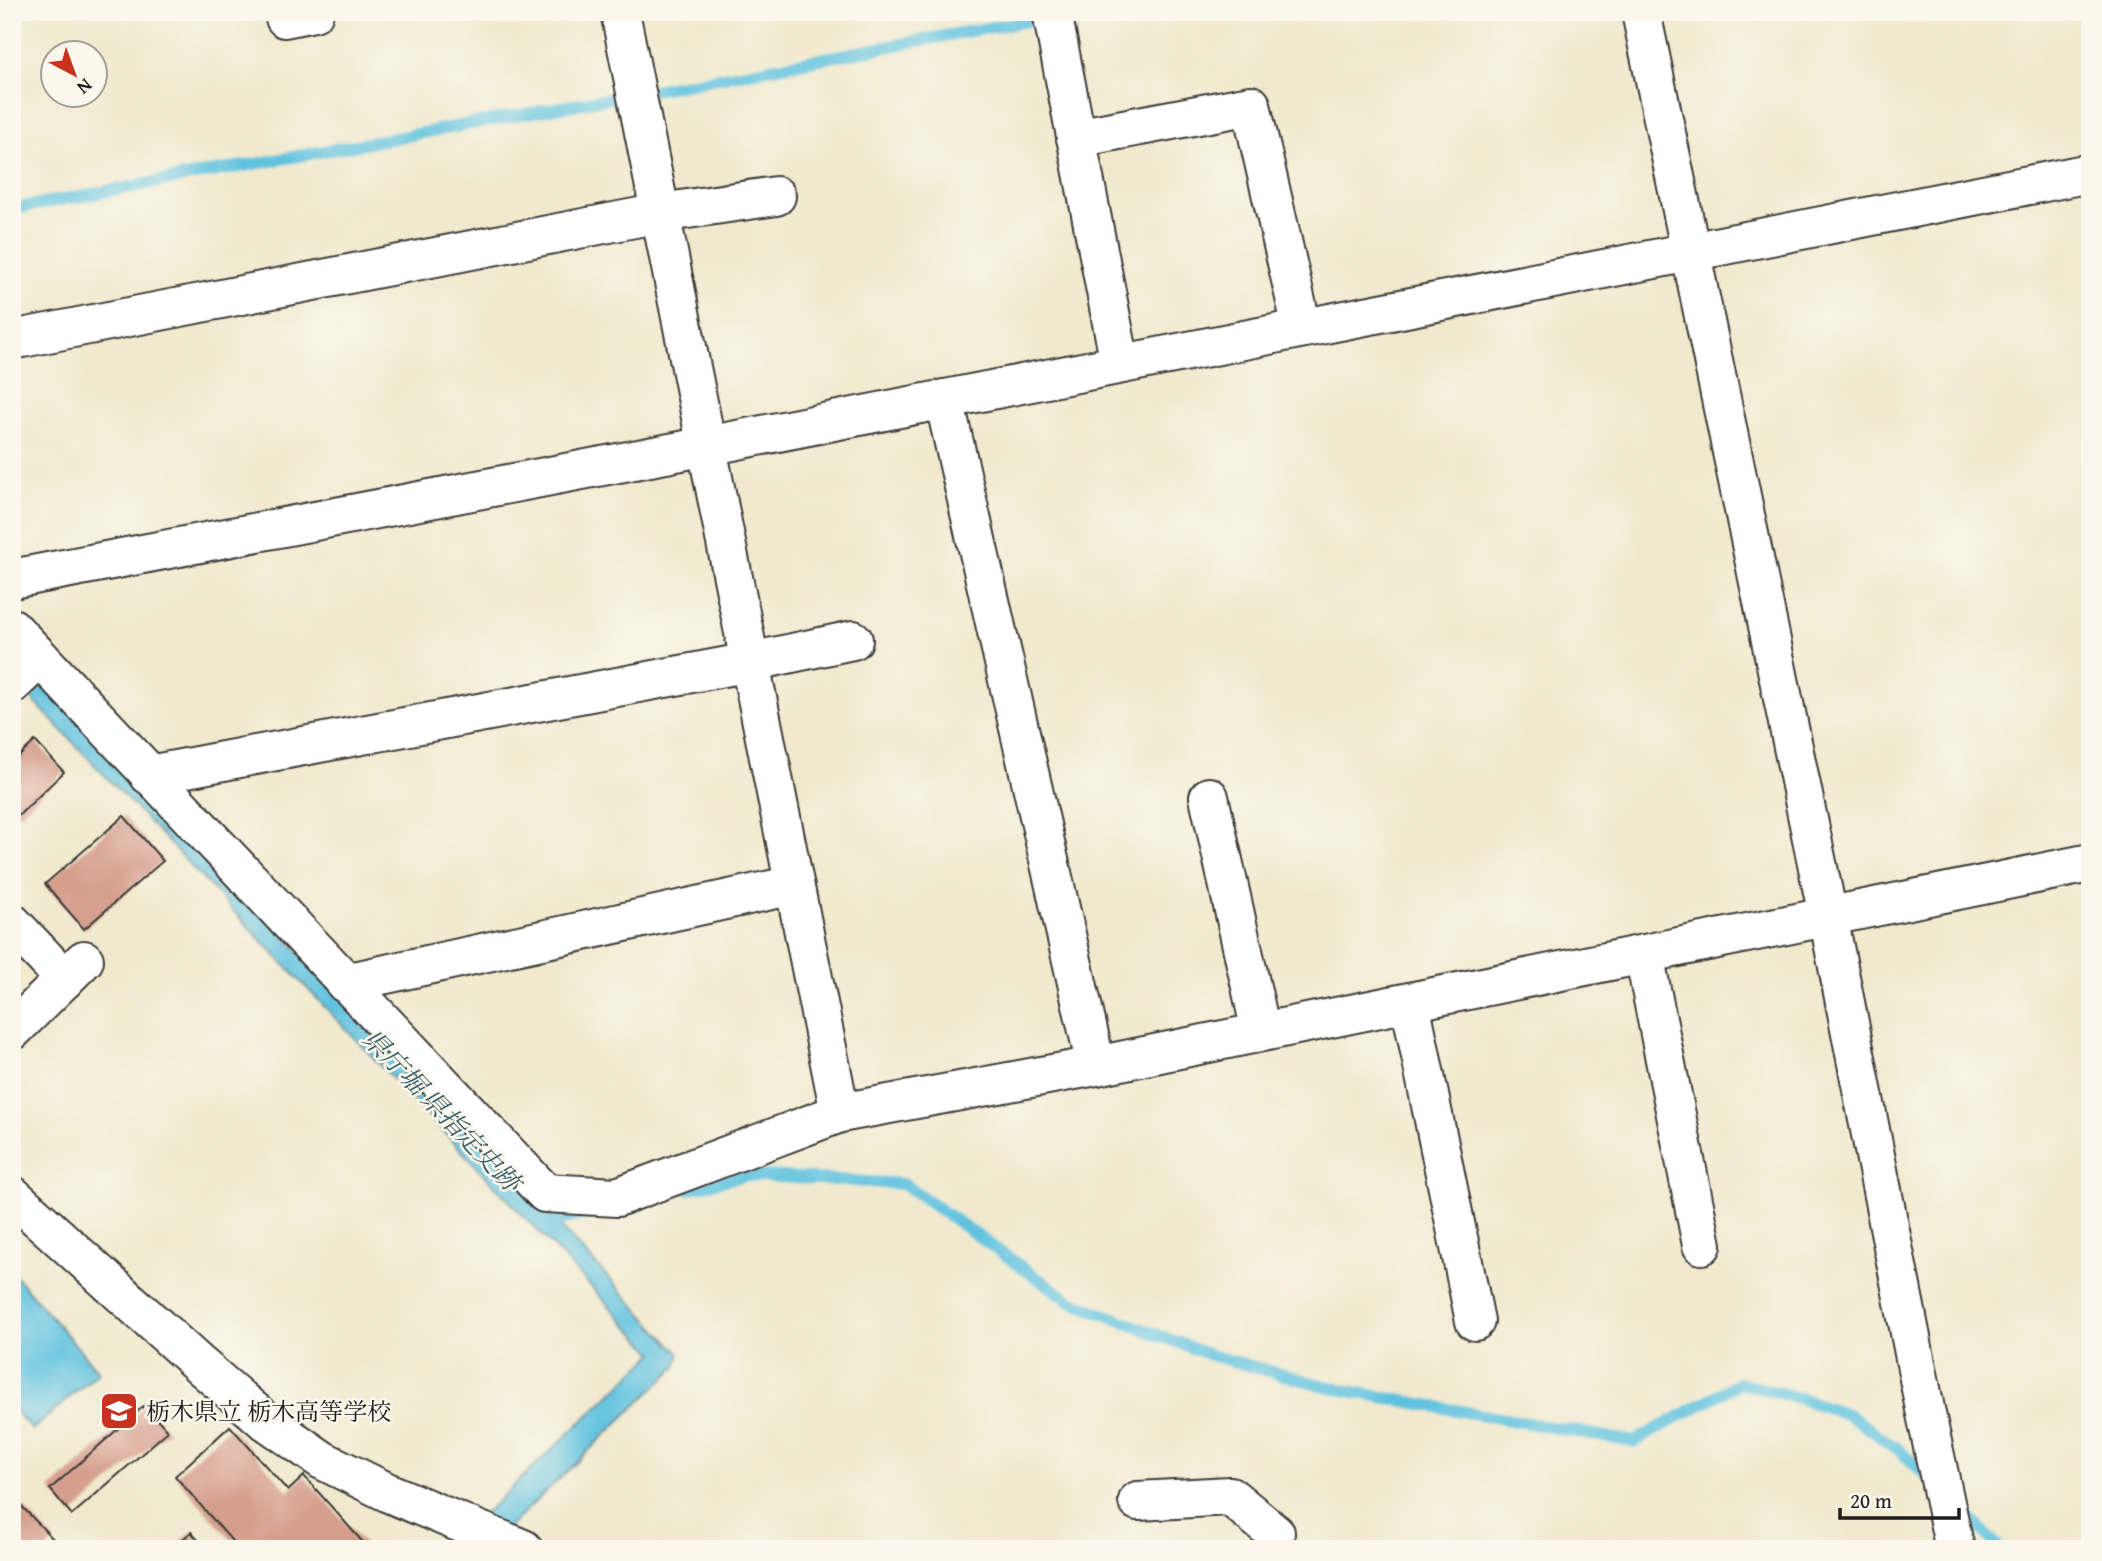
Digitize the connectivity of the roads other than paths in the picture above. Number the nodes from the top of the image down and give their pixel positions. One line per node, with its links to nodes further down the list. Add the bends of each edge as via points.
1 (620, 12): 7 (street)
2 (1052, 12): 4 (street)
3 (1641, 12): 8 (street)
4 (1076, 138): 9 (street, via 1251,105); 11 (street)
5 (2090, 173): 8 (street)
6 (776, 196): 7 (street)
7 (660, 213): 10 (street); 13 (street)
8 (1690, 252): 9 (street); 24 (street)
9 (1302, 328): 11 (street)
10 (12, 340)
11 (1120, 364): 12 (street)
12 (944, 399): 13 (street); 31 (street)
13 (707, 446): 14 (street); 18 (street)
14 (12, 579)
15 (12, 628): 17 (street)
16 (853, 640): 18 (street)
17 (40, 658): 19 (street); 20 (street)
18 (750, 662): 20 (street); 23 (street)
19 (12, 684)
20 (149, 775): 27 (street)
21 (1209, 797): 30 (street)
22 (2090, 863): 24 (street)
23 (794, 885): 27 (street); 32 (street)
24 (1828, 916): 26 (street); 39 (street)
25 (12, 923): 29 (street, via 75,970)
26 (1644, 954): 28 (street); 34 (street)
27 (345, 983): 32 (street, via 545,1194 617,1197)
28 (1409, 1002): 30 (street); 35 (street)
29 (12, 1031)
30 (1261, 1032): 31 (street)
31 (1096, 1066): 32 (street)
32 (840, 1113)
33 (12, 1195): 37 (street, via 200,1366 263,1419 322,1460)
34 (1702, 1245)
35 (1475, 1321)
36 (1138, 1501): 38 (street, via 1230,1496 1275,1532)
37 (523, 1549)
38 (1274, 1549)
39 (1955, 1549)

